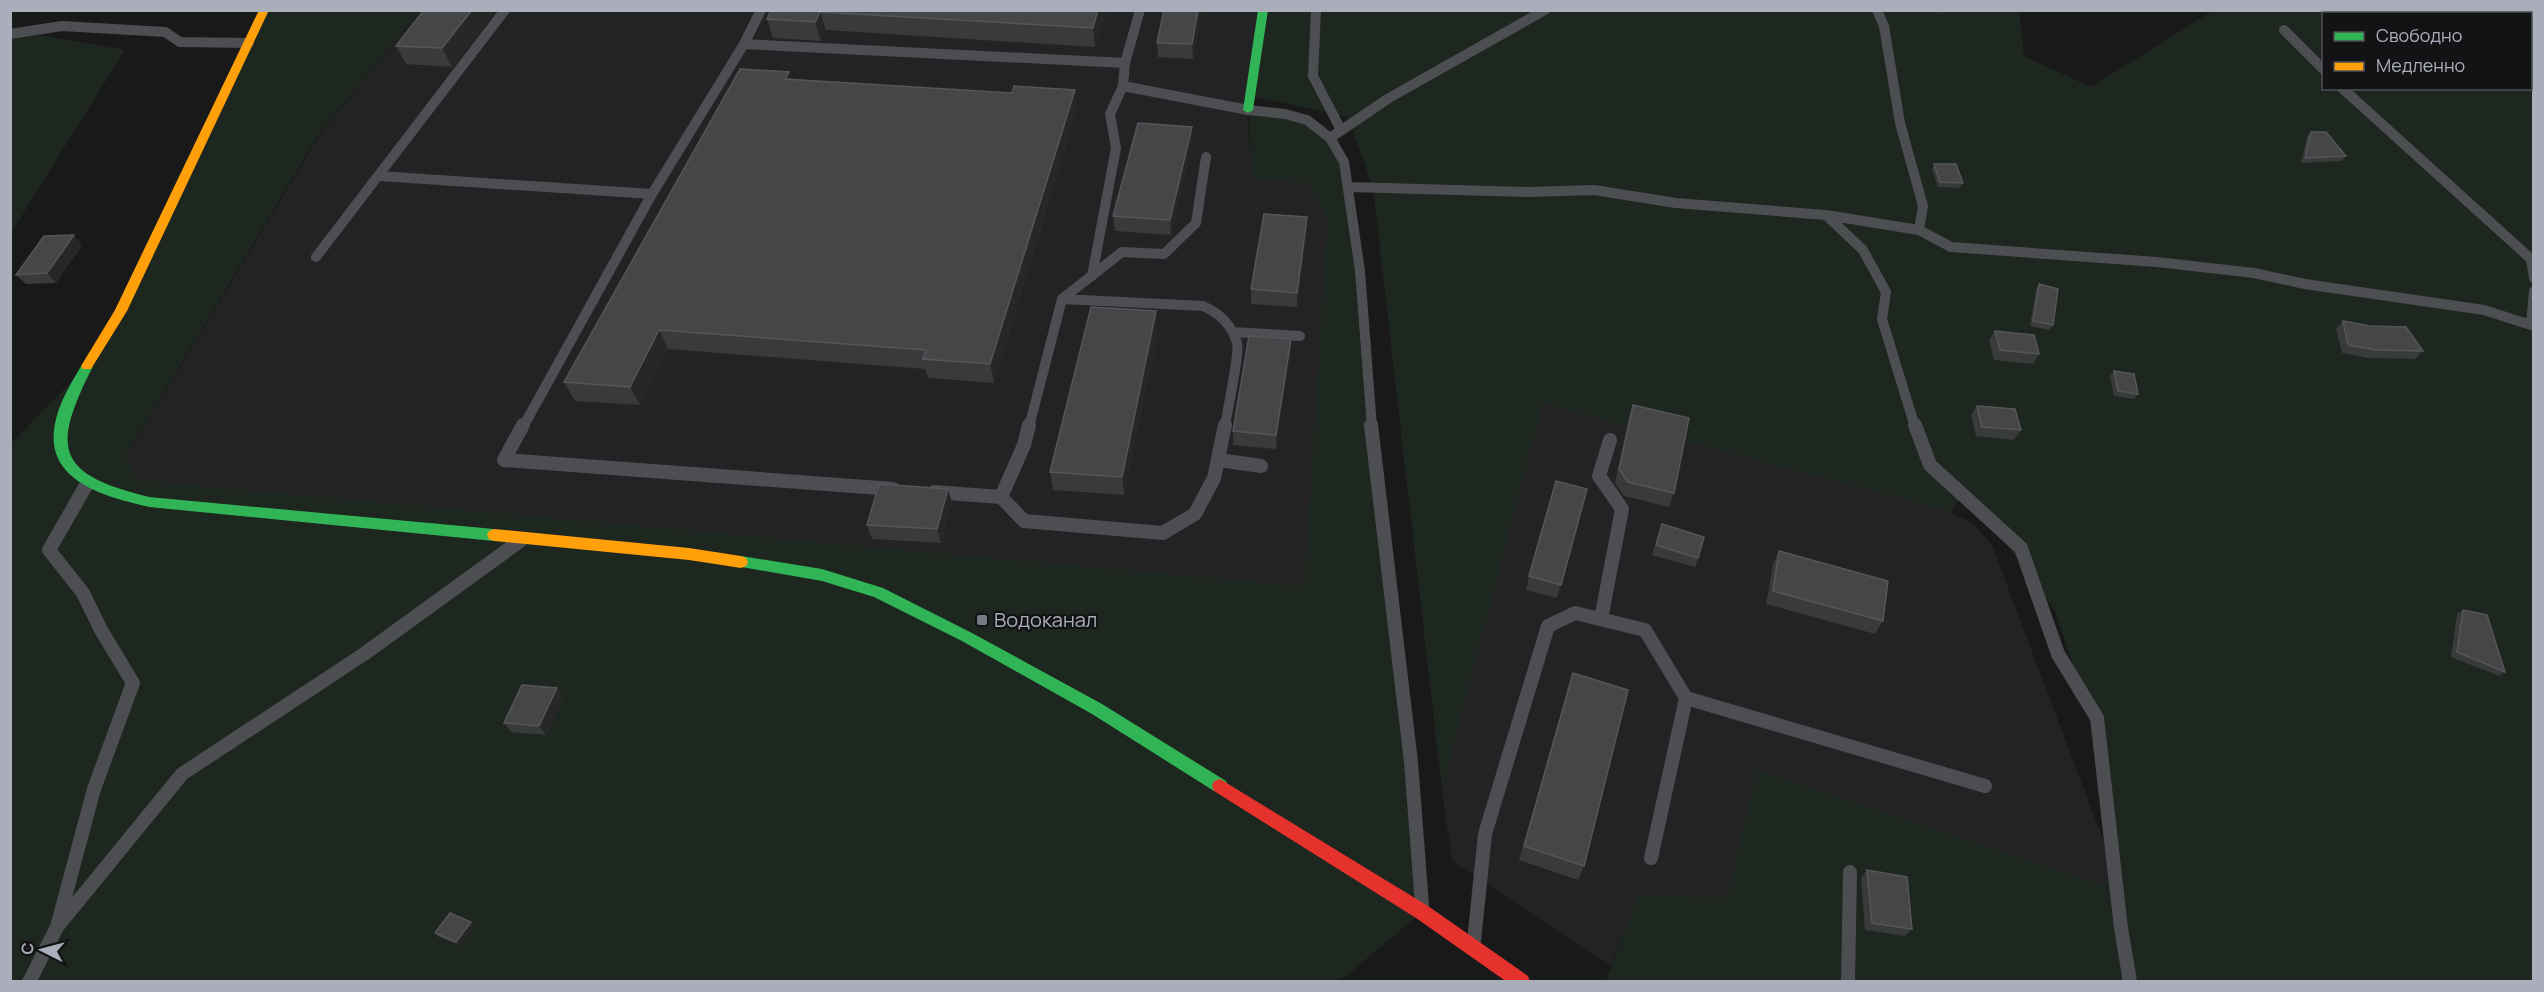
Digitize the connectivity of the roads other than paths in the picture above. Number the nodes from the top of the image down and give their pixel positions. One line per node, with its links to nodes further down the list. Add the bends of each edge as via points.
1 (264, 10): 11 (street)
2 (505, 10): 21 (lane)
3 (761, 10): 12 (lane)
4 (1140, 10): 13 (lane)
5 (1263, 10): 17 (street)
6 (1316, 10): 18 (lane, via 1313,76)
7 (1545, 10): 18 (lane, via 1389,98)
8 (1877, 10): 25 (lane, via 1884,26 1911,169 1923,206)
9 (2284, 30): 14 (lane)
10 (10, 34): 11 (lane, via 62,26 165,32 180,42)
11 (249, 43): 37 (street, via 121,311 69,402 60,432 63,453)
12 (744, 44): 13 (lane); 23 (lane)
13 (1125, 63): 15 (lane)
14 (2322, 68)
15 (1123, 86): 17 (lane); 27 (lane, via 1110,114 1116,148)
16 (2344, 90): 28 (lane, via 2531,259)
17 (1248, 110): 19 (lane, via 1306,120)
18 (1341, 130): 19 (lane)
19 (1330, 138): 22 (lane, via 1344,162)
20 (1206, 157): 27 (lane, via 1196,223 1164,254 1122,252)
21 (379, 176): 23 (lane); 26 (lane)
22 (1349, 187): 24 (lane, via 1594,190 1676,202); 45 (lane, via 1360,271 1374,459 1411,762)
23 (652, 194): 38 (lane, via 504,460)
24 (1826, 215): 25 (lane); 51 (lane, via 1863,250 1886,292 1882,319 1930,465 2020,548 2058,654 2097,718)
25 (1919, 230): 31 (lane, via 1951,247 2254,273 2484,310)
26 (316, 257)
27 (1092, 276): 30 (lane)
28 (2534, 278)
29 (2534, 291): 31 (lane)
30 (1062, 299): 32 (lane, via 1203,306 1220,312); 38 (lane, via 1024,445)
31 (2532, 325)
32 (1233, 332): 33 (lane); 35 (lane, via 1238,345)
33 (1300, 336)
34 (1610, 441): 40 (lane, via 1599,476 1622,509)
35 (1219, 460): 36 (lane); 38 (lane, via 1214,478 1194,514 1163,533 1024,521)
36 (1261, 466)
37 (88, 482): 39 (street, via 149,502); 46 (lane, via 49,550 83,593 133,683 94,789)
38 (1001, 497)
39 (526, 537): 45 (street, via 763,564 822,575 879,592 1096,709); 46 (lane, via 364,654 182,774)
40 (1601, 619): 41 (lane, via 1645,630); 47 (lane, via 1575,613 1548,626 1485,834)
41 (1686, 698): 42 (lane); 43 (lane)
42 (1985, 786)
43 (1651, 858)
44 (1850, 872): 50 (lane)
45 (1422, 912): 47 (street)
46 (57, 927): 48 (lane)
47 (1474, 947): 49 (street)
48 (29, 981)
49 (1522, 981)
50 (1848, 981)
51 (2130, 981)

